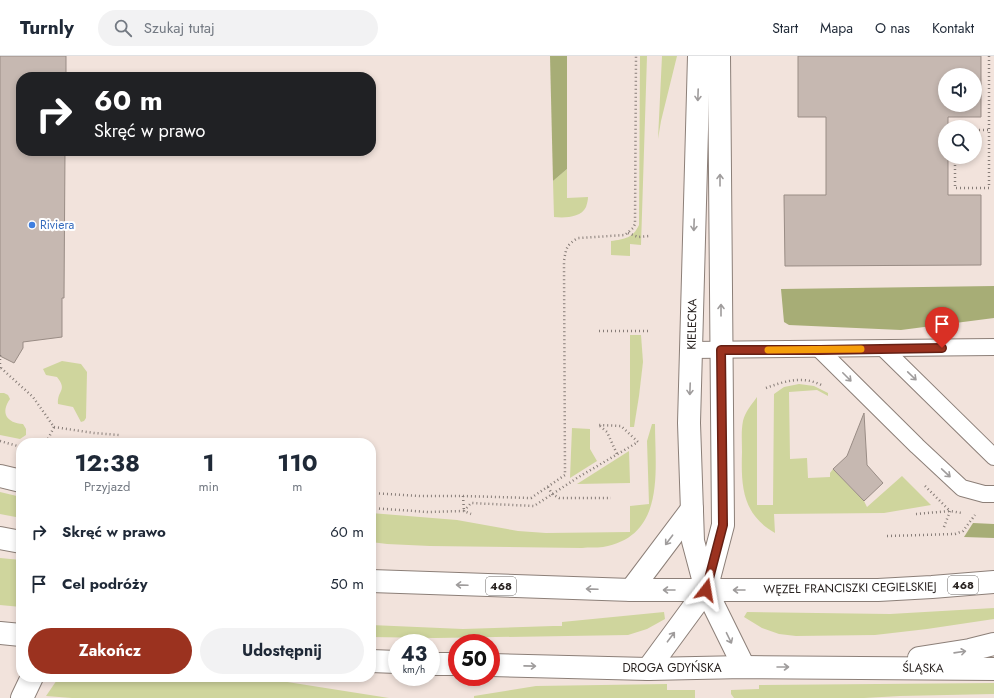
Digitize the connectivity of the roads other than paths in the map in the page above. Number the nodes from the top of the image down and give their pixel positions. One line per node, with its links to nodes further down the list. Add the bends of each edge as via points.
1 (699, 56): 4 (main road, KIELECKA, one-way to 4)
2 (719, 56): 5 (main road, one-way to 2)
3 (884, 349): 6 (lane); 7 (lane); 8 (lane, one-way to 8)
4 (691, 350): 5 (lane); 12 (main road, KIELECKA, one-way to 12, via 689,423)
5 (721, 350): 6 (lane); 18 (main road, via 723,525)
6 (820, 350): 11 (lane, one-way to 11, via 962,488)
7 (991, 350)
8 (994, 457)
9 (0, 476): 10 (main road)
10 (16, 480)
11 (994, 494)
12 (692, 509): 17 (main road, one-way to 17); 18 (main road, KIELECKA, via 693,541)
13 (0, 538): 14 (main road)
14 (16, 541)
15 (376, 581): 17 (main road, 468, one-way to 15)
16 (994, 582): 18 (main road, WĘZEŁ FRANCISZKI CEGIELSKIEJ / 468, one-way to 18, via 878,590)
17 (631, 590): 18 (main road, 468, one-way to 17)
18 (706, 590): 23 (main road, KIELECKA, one-way to 23); 25 (main road, one-way to 18)
19 (994, 644): 24 (main road, one-way to 19)
20 (376, 661): 21 (main road)
21 (388, 662)
22 (500, 665): 25 (main road, DROGA GDYŃSKA, one-way to 25)
23 (744, 667): 24 (main road, DROGA GDYŃSKA, one-way to 24); 25 (main road, DROGA GDYŃSKA)
24 (852, 668): 26 (main road, ŚLĄSKA)
25 (648, 669)
26 (994, 669)
27 (30, 682): 28 (main road)
28 (22, 698)

